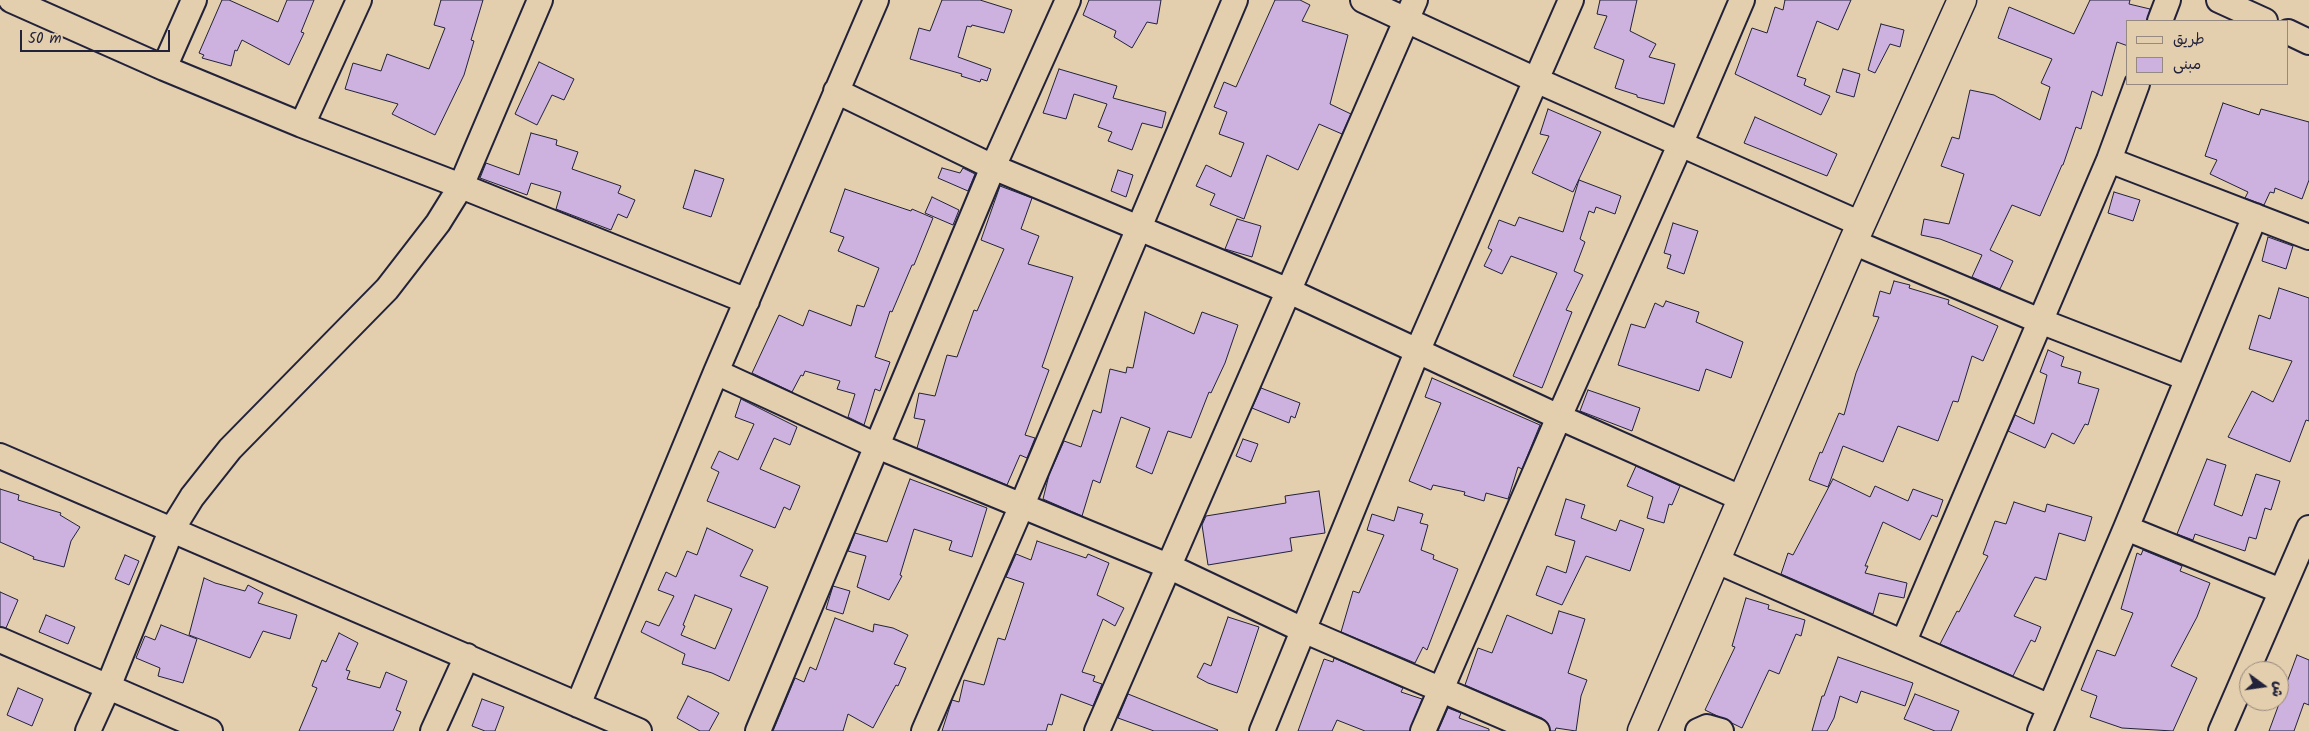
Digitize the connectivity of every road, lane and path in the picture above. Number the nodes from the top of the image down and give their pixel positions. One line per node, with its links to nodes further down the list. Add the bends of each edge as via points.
1 (194, 0): 19 (street)
2 (359, 0): 23 (street)
3 (540, 0): 27 (street)
4 (876, 0): 22 (street)
5 (1068, 0): 26 (street)
6 (1235, 0): 29 (street)
7 (1362, 0): 14 (street)
8 (1571, 0): 20 (street)
9 (1742, 0): 24 (street)
10 (1962, 0): 30 (street)
11 (2168, 0): 15 (street)
12 (2218, 0): 16 (street)
13 (16, 1): 19 (street)
14 (1411, 10): 20 (street); 32 (street)
15 (2160, 20)
16 (2263, 20)
17 (2289, 32): 18 (street)
18 (2309, 42)
19 (164, 68): 23 (street)
20 (1536, 80): 24 (street); 35 (street)
21 (2137, 85): 25 (street)
22 (836, 91): 26 (street); 33 (street)
23 (302, 125): 27 (street)
24 (1680, 145): 30 (street); 38 (street)
25 (2109, 160): 28 (street); 34 (street)
26 (993, 167): 29 (street); 39 (street)
27 (461, 186): 33 (street); 45 (street, via 438,223 387,289 230,448 192,497)
28 (2255, 216): 31 (street); 37 (street)
29 (1138, 227): 32 (street); 42 (street)
30 (1857, 233): 34 (street); 41 (street)
31 (2309, 238)
32 (1288, 291): 35 (street); 47 (street)
33 (747, 301): 36 (street)
34 (2040, 321): 37 (street); 51 (street)
35 (1417, 352): 38 (street); 49 (street)
36 (716, 372): 39 (street); 55 (street)
37 (2187, 378): 43 (street)
38 (1559, 417): 41 (street); 54 (street)
39 (878, 446): 42 (street); 61 (street)
40 (0, 456): 45 (street)
41 (1744, 499): 46 (street)
42 (1022, 506): 47 (street); 62 (street)
43 (2126, 528): 48 (street); 56 (street)
44 (2309, 528): 48 (street)
45 (171, 531): 52 (street); 53 (street)
46 (1717, 561): 51 (street); 67 (street)
47 (1168, 566): 49 (street); 63 (street)
48 (2281, 591): 71 (street)
49 (1303, 630): 54 (street); 64 (street)
50 (0, 640): 53 (street)
51 (1904, 641): 56 (street)
52 (467, 656): 55 (street); 59 (street)
53 (108, 687): 57 (street); 58 (street)
54 (1441, 688): 65 (street); 66 (street)
55 (578, 705): 60 (street)
56 (2050, 707): 70 (street)
57 (88, 731)
58 (210, 731)
59 (433, 731)
60 (640, 731)
61 (758, 731)
62 (924, 731)
63 (1097, 731)
64 (1262, 731)
65 (1423, 731)
66 (1537, 731)
67 (1642, 731)
68 (1698, 731): 69 (street, via 1707,727)
69 (1721, 731)
70 (2040, 731)
71 (2221, 731)

